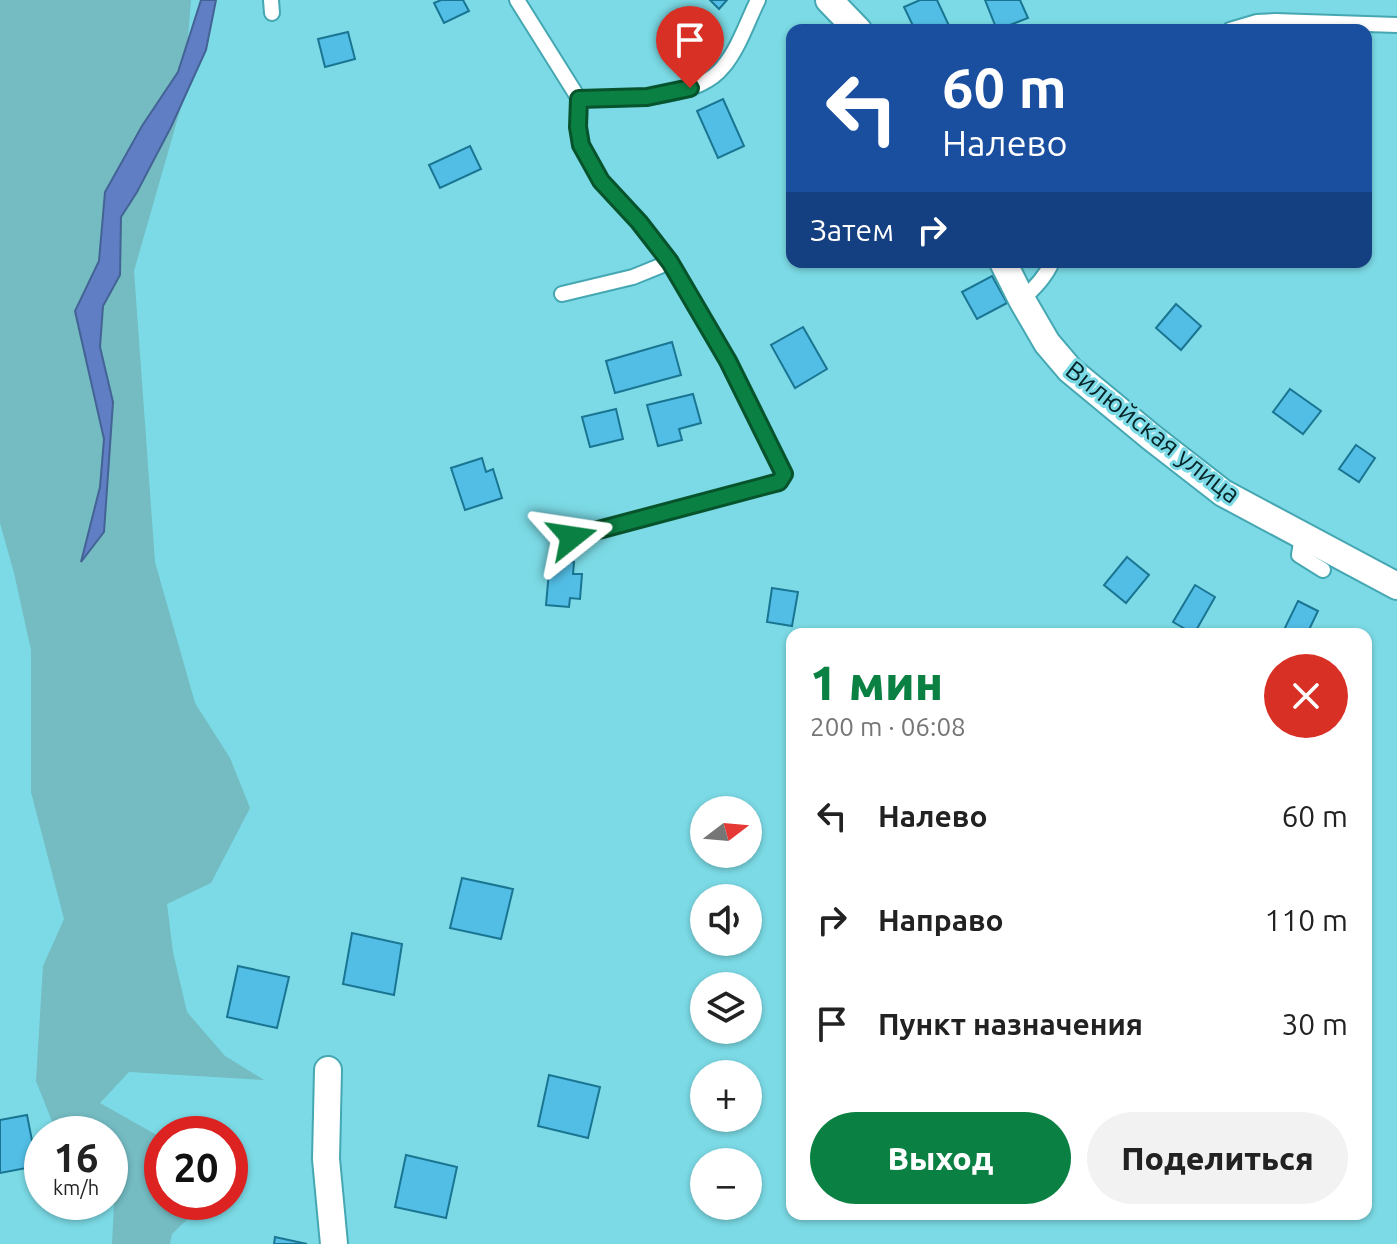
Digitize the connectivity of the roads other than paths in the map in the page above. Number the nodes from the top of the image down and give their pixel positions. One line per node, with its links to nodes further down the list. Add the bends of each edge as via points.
1 (517, 0): 9 (lane)
2 (758, 0): 9 (lane, via 735,49 713,78 647,97)
3 (829, 0): 4 (street)
4 (852, 24)
5 (1250, 24): 6 (lane)
6 (1366, 24)
7 (1372, 24): 8 (lane)
8 (1397, 25)
9 (579, 99): 10 (lane, via 581,145 601,181)
10 (670, 262): 13 (lane); 16 (lane, via 728,361 784,474 779,482)
11 (1006, 268): 14 (street, Вилюйская улица)
12 (1049, 268): 14 (lane)
13 (562, 294)
14 (1022, 300): 15 (street, Вилюйская улица, via 1070,370 1223,493)
15 (1302, 535): 17 (lane, via 1299,555); 18 (street, Вилюйская улица)
16 (572, 537)
17 (1323, 570)
18 (1397, 586)
19 (328, 1070): 20 (street, via 326,1159)
20 (334, 1244)

